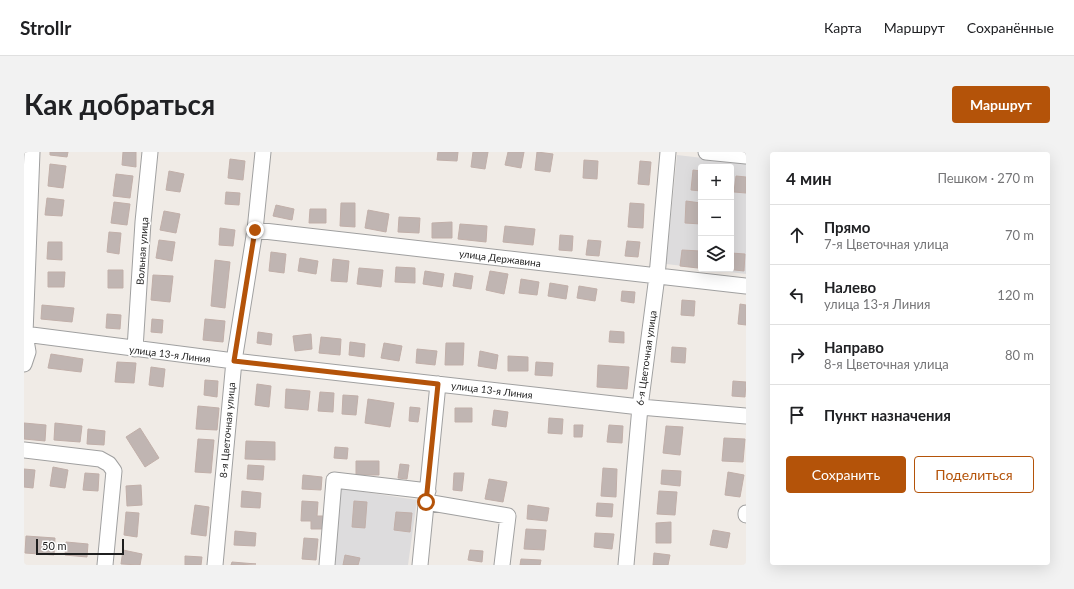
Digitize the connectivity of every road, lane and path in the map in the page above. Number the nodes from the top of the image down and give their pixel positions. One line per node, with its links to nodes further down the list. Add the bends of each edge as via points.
1 (32, 152): 10 (lane)
2 (150, 152): 11 (lane, Вольная улица)
3 (264, 152): 7 (lane, 8-я Цветочная улица)
4 (668, 152): 8 (lane, 6-я Цветочная улица)
5 (706, 152): 6 (lane)
6 (746, 156)
7 (255, 230): 8 (lane, улица Державина); 12 (lane, 8-я Цветочная улица)
8 (657, 276): 9 (lane, улица Державина); 15 (lane, 6-я Цветочная улица)
9 (746, 286)
10 (24, 334): 11 (lane, улица 13-я Линия); 13 (lane, via 28,352)
11 (135, 349): 12 (lane, улица 13-я Линия)
12 (234, 361): 14 (lane, улица 13-я Линия); 20 (lane, 8-я Цветочная улица)
13 (24, 364)
14 (438, 384): 15 (lane, улица 13-я Линия); 18 (lane)
15 (640, 407): 16 (lane, улица 13-я Линия); 24 (lane, 6-я Цветочная улица)
16 (746, 416)
17 (24, 450): 19 (lane, via 100,459 109,464 114,472)
18 (427, 496): 21 (lane, via 334,480); 22 (lane); 23 (lane, via 508,516)
19 (104, 565)
20 (214, 565)
21 (327, 565)
22 (420, 565)
23 (502, 565)
24 (626, 565)

